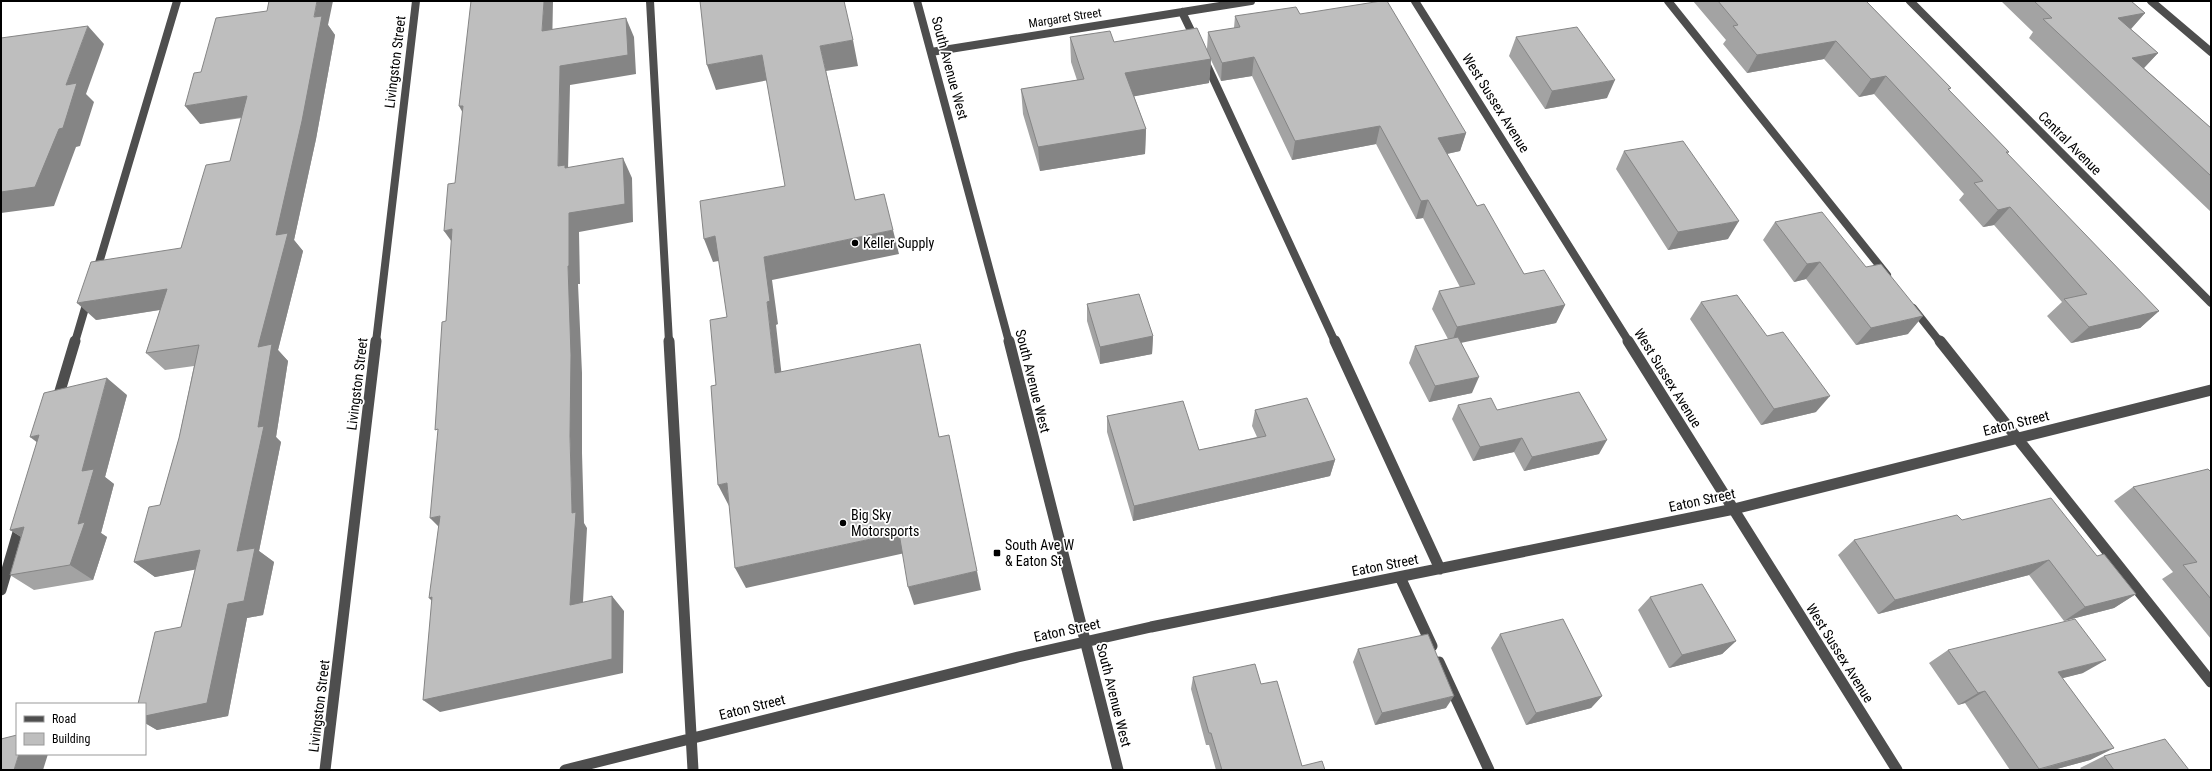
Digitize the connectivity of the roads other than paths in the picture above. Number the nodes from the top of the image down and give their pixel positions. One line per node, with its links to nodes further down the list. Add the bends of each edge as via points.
1 (177, 1): 17 (street)
2 (416, 1): 27 (street, Livingston Street)
3 (650, 1): 26 (street)
4 (917, 1): 11 (street, South Avenue West)
5 (1251, 1): 10 (street, Margaret Street)
6 (1415, 1): 19 (street, West Sussex Avenue)
7 (1668, 1): 13 (street)
8 (1910, 1): 15 (street, Central Avenue)
9 (2152, 1): 12 (street)
10 (1182, 12): 11 (street, Margaret Street); 21 (street)
11 (931, 52): 24 (street, South Avenue West, via 1000,305)
12 (2211, 52)
13 (1892, 282)
14 (1907, 301): 18 (street)
15 (2211, 303)
16 (2211, 390): 18 (street, Eaton Street)
17 (54, 414)
18 (2017, 439): 19 (street, Eaton Street); 25 (street)
19 (1734, 509): 21 (street, Eaton Street); 32 (street, West Sussex Avenue)
20 (24, 513): 23 (street)
21 (1440, 569): 22 (street, Eaton Street)
22 (1400, 577): 24 (street, Eaton Street); 31 (street)
23 (1, 590)
24 (1086, 642): 26 (street, Eaton Street); 30 (street, South Avenue West)
25 (2211, 682)
26 (691, 739): 28 (street, Eaton Street); 29 (street)
27 (325, 770)
28 (565, 770)
29 (693, 770)
30 (1118, 770)
31 (1488, 770)
32 (1897, 770)

